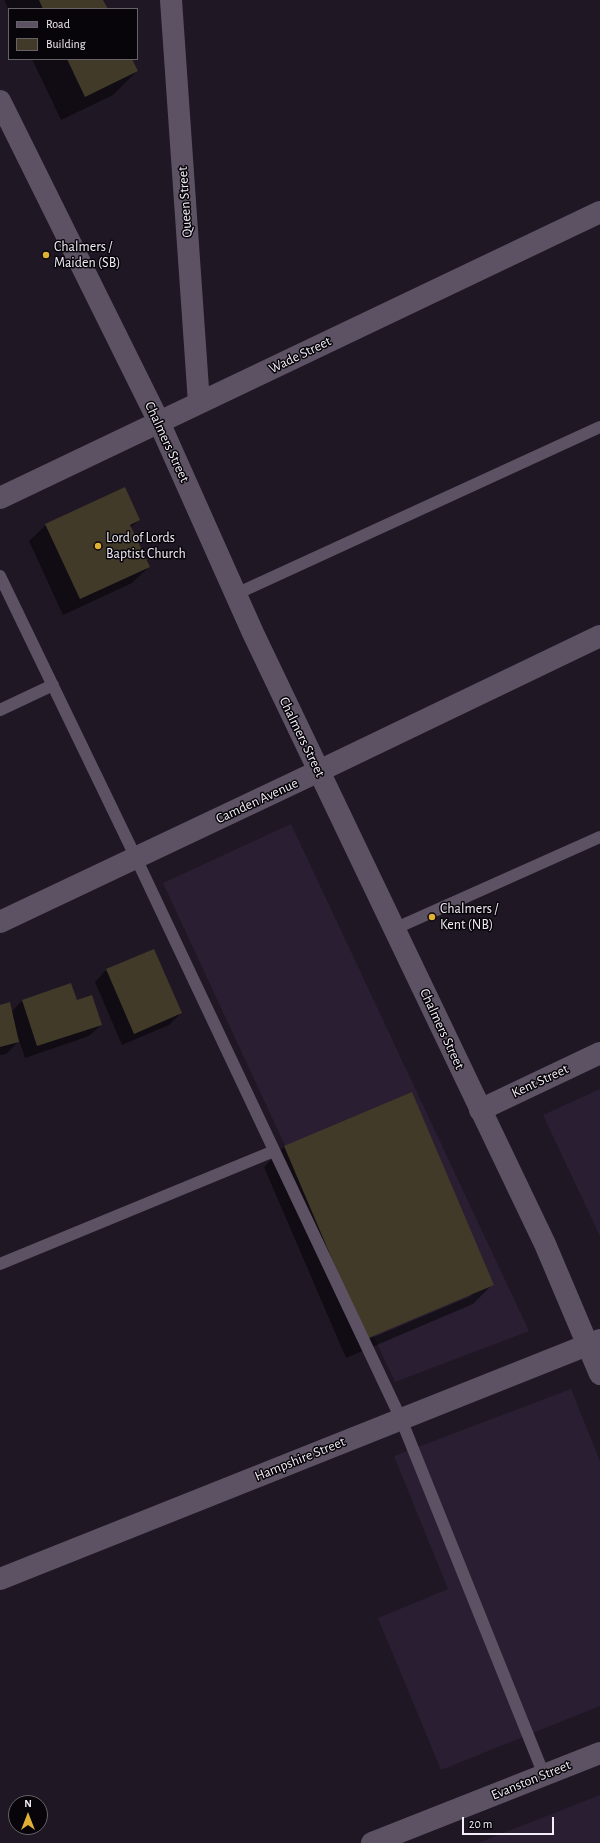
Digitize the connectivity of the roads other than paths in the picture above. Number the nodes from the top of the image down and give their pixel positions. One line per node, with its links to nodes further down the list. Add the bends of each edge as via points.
1 (171, 0): 4 (street, Queen Street)
2 (0, 101): 5 (street, Chalmers Street)
3 (600, 212): 4 (street, Wade Street)
4 (199, 403): 5 (street, Wade Street)
5 (159, 422): 7 (street, Wade Street); 9 (street, Chalmers Street)
6 (600, 428): 9 (lane)
7 (0, 498)
8 (0, 576): 11 (lane)
9 (236, 594): 13 (street, Chalmers Street)
10 (600, 636): 13 (street, Camden Avenue)
11 (53, 685): 12 (lane); 15 (lane)
12 (0, 710)
13 (319, 772): 15 (street, Camden Avenue); 17 (street, Chalmers Street)
14 (600, 837): 17 (lane)
15 (136, 858): 16 (street, Camden Avenue); 20 (lane)
16 (0, 922)
17 (394, 929): 19 (street, Chalmers Street)
18 (600, 1053): 19 (street, Kent Street)
19 (480, 1110): 22 (street, Chalmers Street)
20 (274, 1151): 21 (lane); 24 (lane)
21 (0, 1264)
22 (594, 1342): 23 (street, Chalmers Street); 24 (street, Hampshire Street)
23 (600, 1374)
24 (401, 1419): 25 (street, Hampshire Street); 27 (lane)
25 (0, 1579)
26 (600, 1753): 27 (street, Evanston Street)
27 (544, 1775): 28 (street, Evanston Street)
28 (372, 1843)

